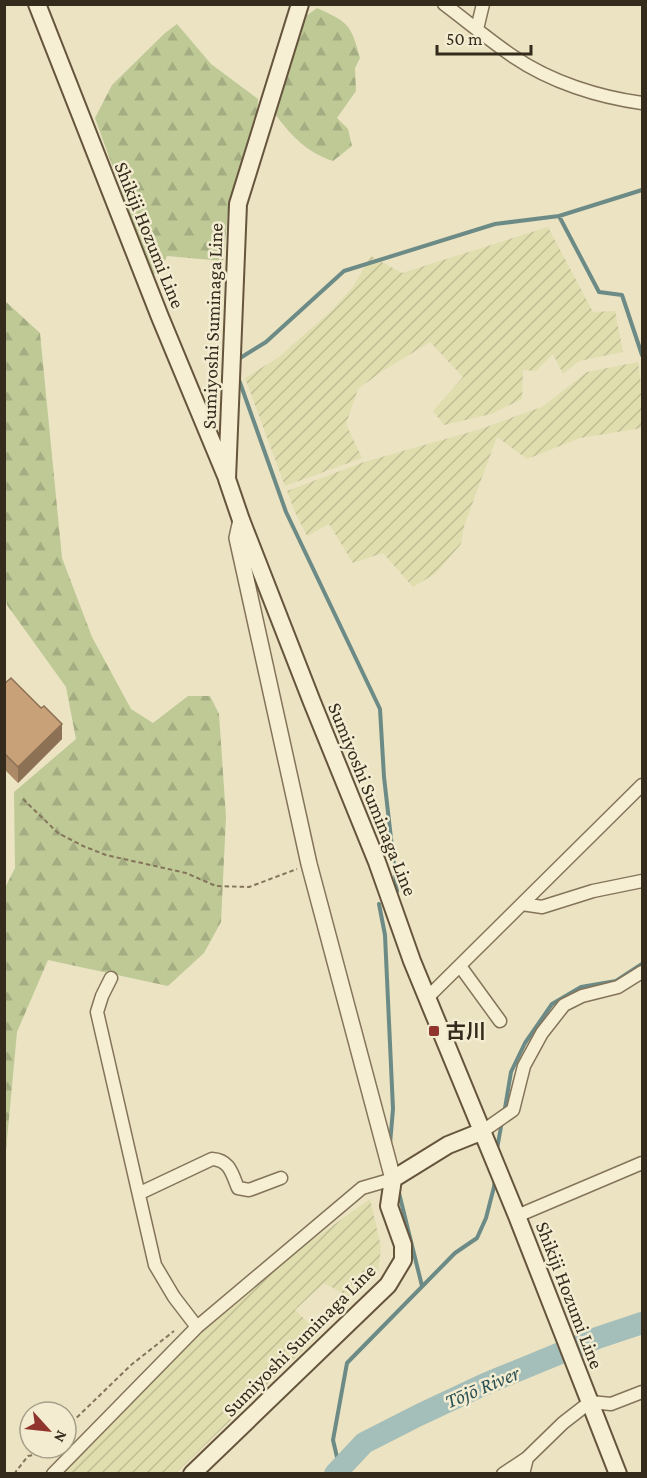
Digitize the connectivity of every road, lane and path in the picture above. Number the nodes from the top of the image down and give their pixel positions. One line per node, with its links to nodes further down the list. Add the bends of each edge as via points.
1 (37, 4): 7 (main road, Shikiji Hozumi Line)
2 (300, 4): 7 (main road, Sumiyoshi Suminaga Line, via 238,204)
3 (444, 4): 5 (street)
4 (483, 4): 5 (street)
5 (477, 29): 6 (street, via 544,75 593,93)
6 (642, 104)
7 (227, 479): 8 (main road, Sumiyoshi Suminaga Line)
8 (241, 520): 11 (street, via 237,538); 17 (main road, Sumiyoshi Suminaga Line)
9 (642, 785): 13 (street)
10 (23, 799): 11 (path, via 58,833 83,846 186,873 216,886 249,887)
11 (309, 864): 22 (street)
12 (642, 881): 13 (street, via 542,907)
13 (522, 904): 14 (street)
14 (460, 966): 17 (street); 18 (street)
15 (642, 972): 19 (street, via 618,987 564,1005 542,1033 524,1066 513,1110)
16 (111, 978): 23 (street, via 97,1012)
17 (428, 998): 19 (main road, Sumiyoshi Suminaga Line)
18 (500, 1022)
19 (483, 1131): 22 (main road, via 448,1145); 24 (main road, Shikiji Hozumi Line)
20 (642, 1163): 24 (street)
21 (281, 1178): 23 (street, via 249,1190 238,1188 229,1166 221,1159 212,1159)
22 (393, 1179): 25 (street, via 362,1188); 33 (main road, Sumiyoshi Suminaga Line, via 389,1206 403,1245 403,1260 388,1285)
23 (140, 1193): 25 (street, via 155,1265)
24 (517, 1216): 27 (main road, Shikiji Hozumi Line)
25 (194, 1322): 28 (path, via 131,1365); 32 (street)
26 (642, 1392): 27 (street, via 611,1404)
27 (590, 1402): 29 (street); 36 (main road, Shikiji Hozumi Line)
28 (78, 1416)
29 (527, 1458): 34 (street); 35 (street)
30 (25, 1460): 31 (path)
31 (14, 1473)
32 (53, 1473)
33 (192, 1473)
34 (503, 1473)
35 (523, 1473)
36 (618, 1473)

